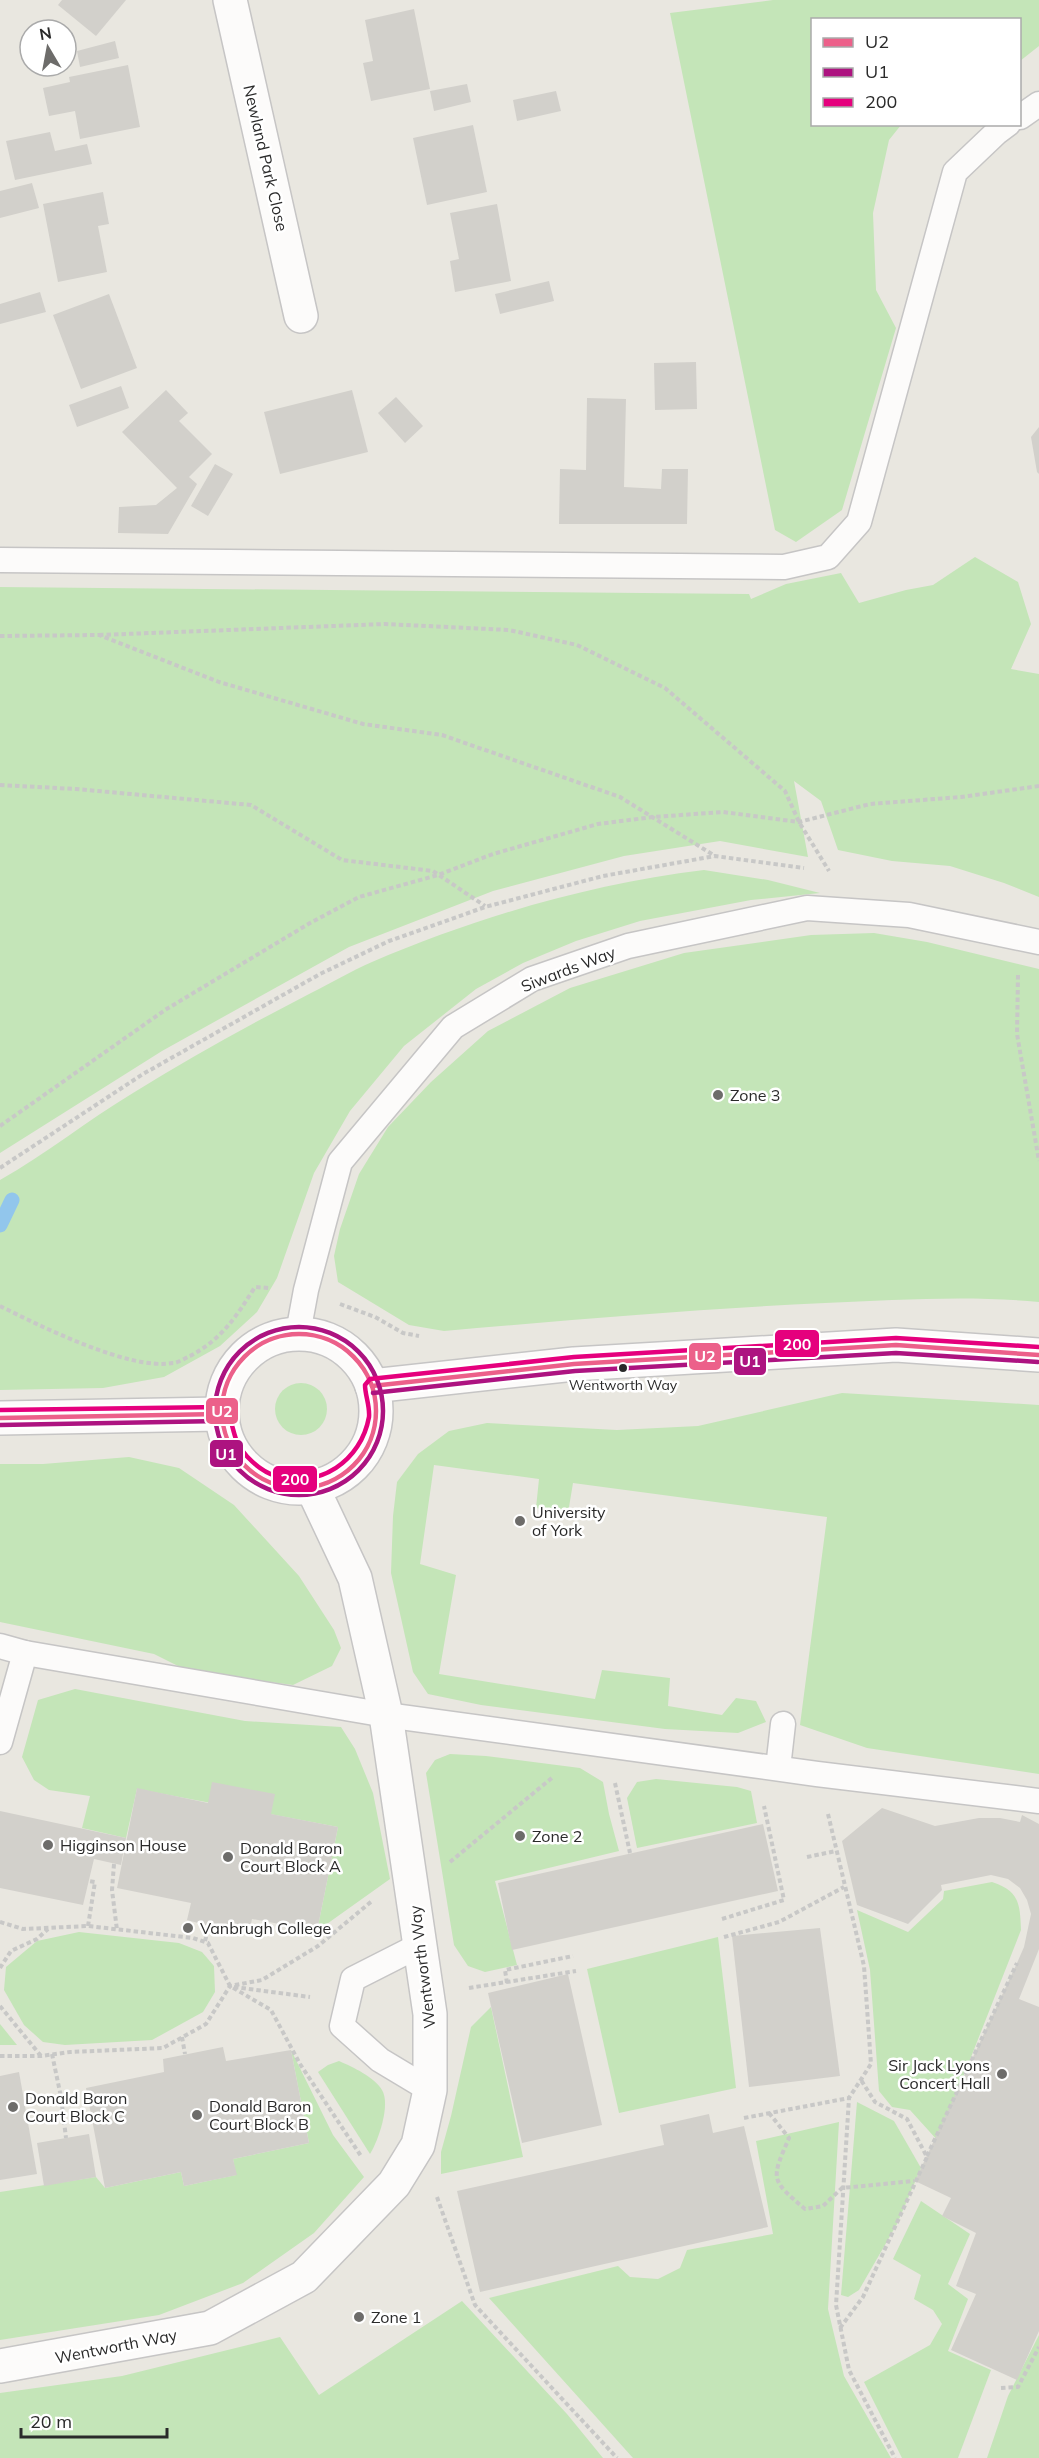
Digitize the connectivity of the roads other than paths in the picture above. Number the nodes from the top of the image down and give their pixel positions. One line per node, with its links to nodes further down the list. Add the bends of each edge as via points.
1 (230, 0): 5 (street, Newland Park Close)
2 (1039, 104): 3 (lane)
3 (1021, 116)
4 (1005, 126): 6 (lane, via 955,172 859,522 828,557 784,567)
5 (301, 316)
6 (0, 560)
7 (1029, 940): 8 (lane, Siwards Way, via 909,915 807,908 628,946 531,980 453,1027 340,1162)
8 (298, 1333): 10 (street, via 325,1338 348,1352 361,1365); 11 (street, via 269,1338 246,1354 225,1386)
9 (1039, 1354): 10 (street, via 896,1345 574,1364)
10 (372, 1386): 13 (street, via 376,1415 372,1437 360,1458 341,1476)
11 (220, 1414): 12 (street); 13 (street, via 222,1429 234,1454 253,1474 286,1488)
12 (0, 1418)
13 (312, 1487): 16 (street, Wentworth Way, via 355,1578)
14 (0, 1646): 15 (lane)
15 (25, 1653): 16 (lane); 18 (lane)
16 (386, 1715): 19 (lane); 21 (street, Wentworth Way)
17 (783, 1724): 19 (lane)
18 (0, 1742)
19 (778, 1768): 20 (lane)
20 (1039, 1802)
21 (420, 1945): 22 (street, Wentworth Way, via 430,2014); 22 (lane, via 353,1979 342,2026 380,2060)
22 (430, 2090): 23 (street, Wentworth Way, via 418,2145 394,2184 304,2277 210,2328)
23 (0, 2366)

